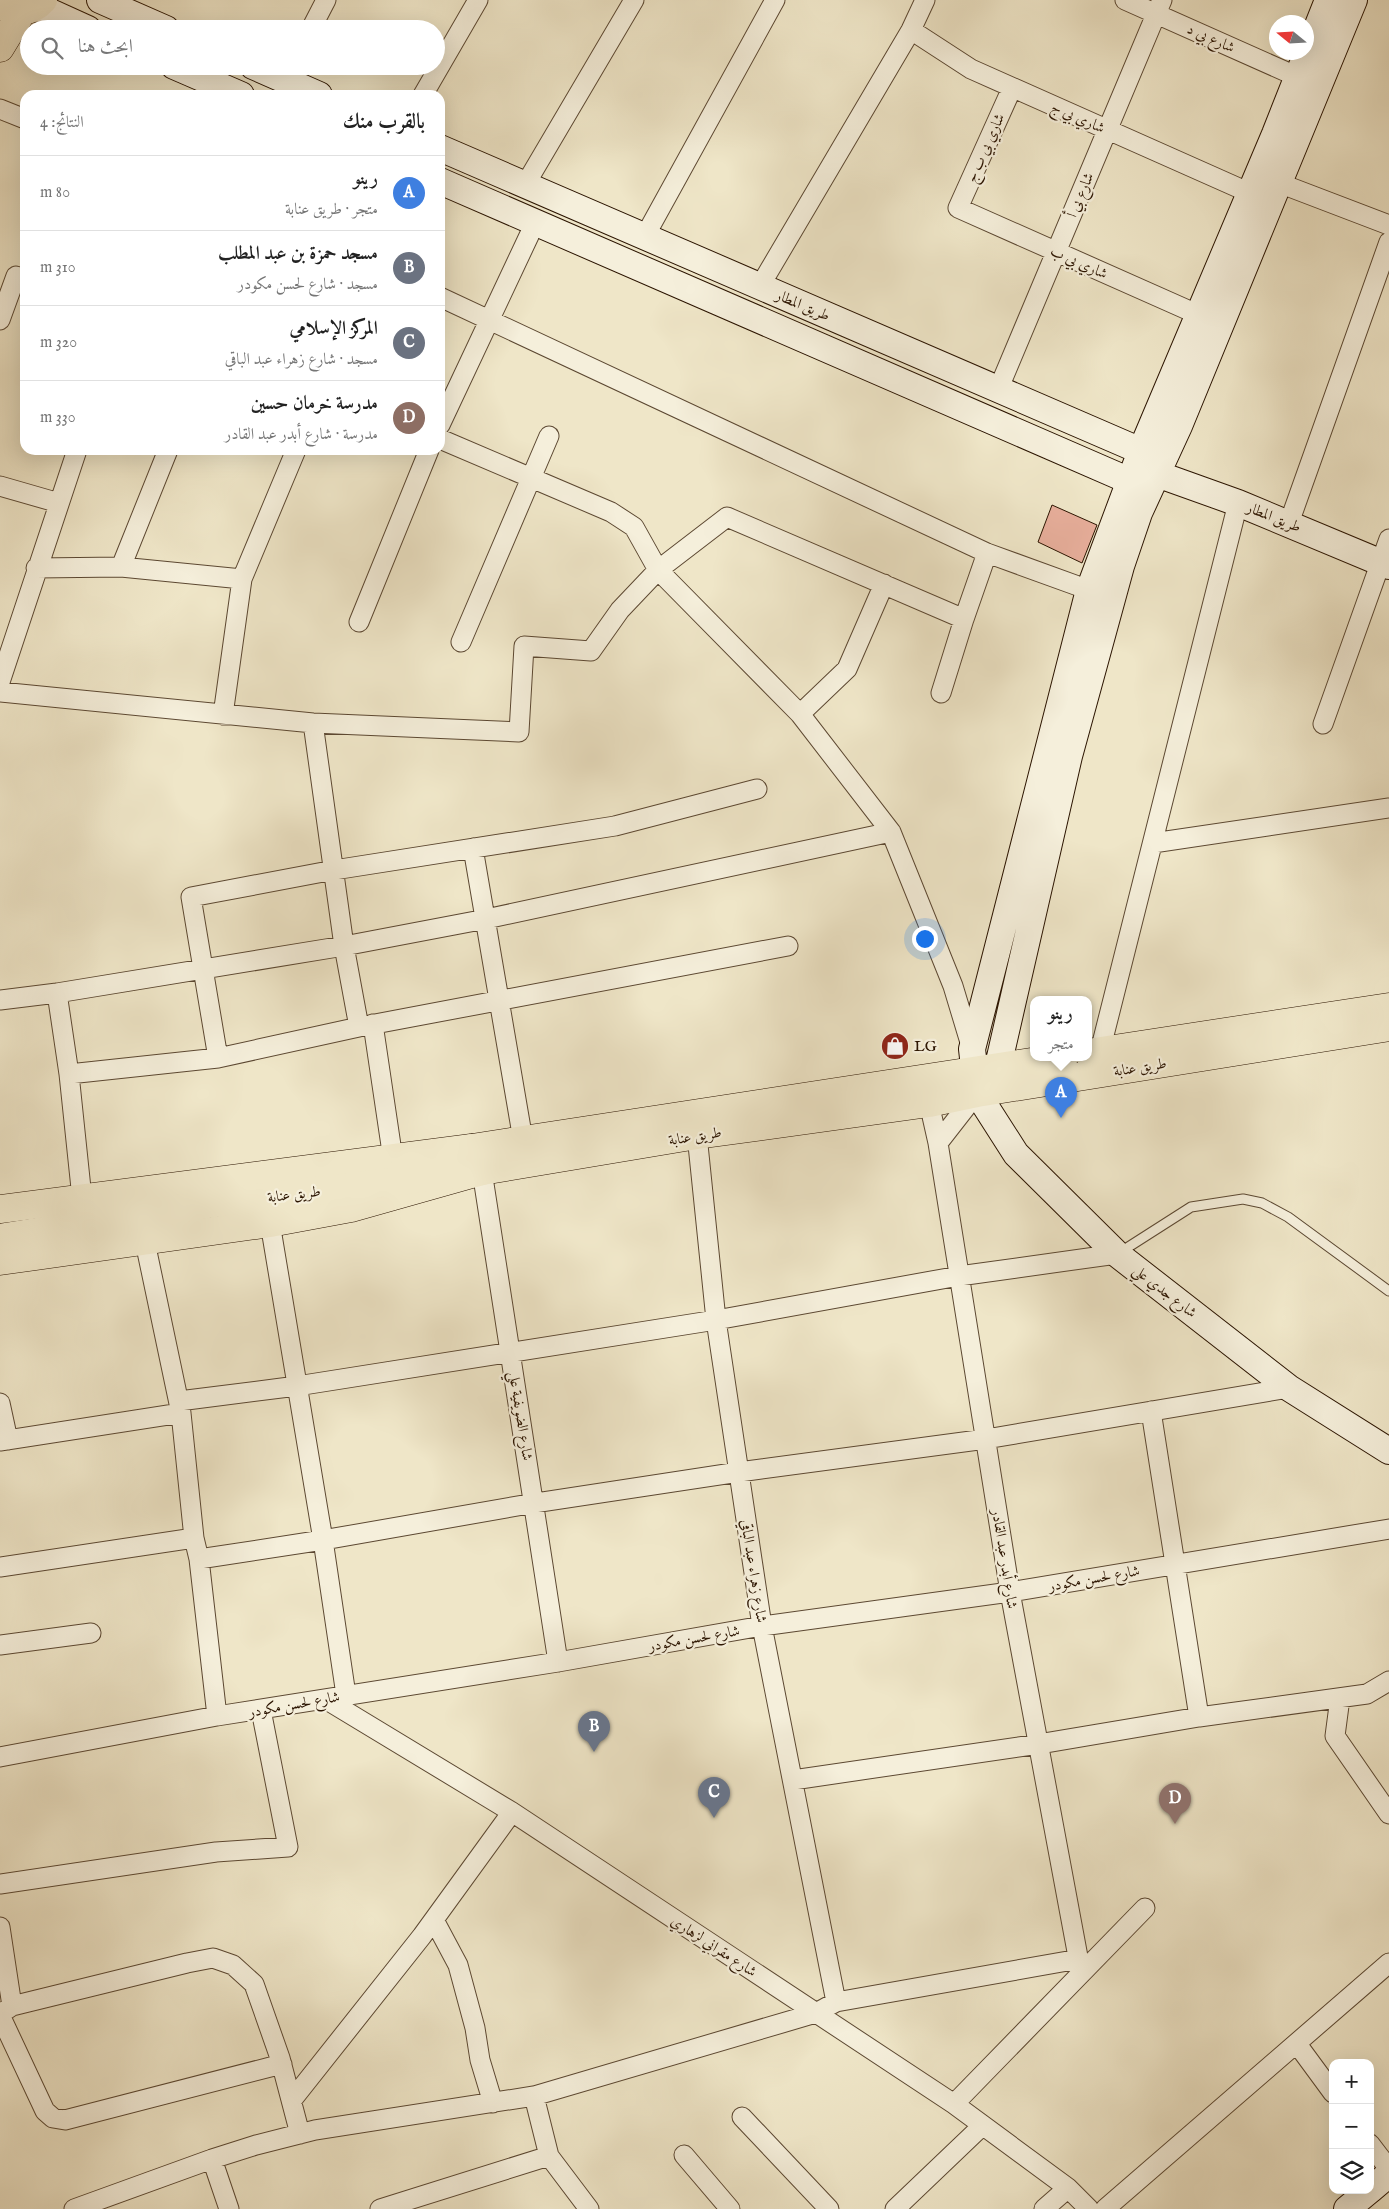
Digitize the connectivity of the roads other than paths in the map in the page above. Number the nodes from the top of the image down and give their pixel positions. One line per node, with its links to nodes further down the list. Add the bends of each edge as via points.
1 (100, 0): 13 (street)
2 (326, 0): 14 (street)
3 (478, 0): 17 (street)
4 (634, 0): 32 (street)
5 (775, 0): 37 (street)
6 (925, 0): 15 (street)
7 (1125, 0): 11 (street, شارع بي د)
8 (1328, 0): 21 (street)
9 (1354, 0): 30 (street)
10 (24, 6): 12 (street, via 46,10); 16 (main road)
11 (1159, 7): 21 (street, شارع بي د); 28 (street, شارع بي أ)
12 (68, 20)
13 (146, 20)
14 (316, 20)
15 (911, 30): 22 (street, شاري بي ج, via 971,69); 41 (street)
16 (0, 48)
17 (445, 56)
18 (189, 75): 23 (street)
19 (290, 75): 24 (street)
20 (434, 75): 25 (street)
21 (1298, 77): 33 (street)
22 (1012, 88): 28 (street, شاري بي ج); 34 (street, شاري بي ب ج)
23 (213, 89)
24 (312, 90)
25 (425, 90)
26 (0, 109): 27 (street)
27 (20, 117)
28 (1108, 130): 33 (street, شاري بي ج); 39 (street, شارع بي أ)
29 (445, 150): 32 (street, طريق المطار)
30 (1279, 183): 36 (street); 55 (street)
31 (445, 184): 35 (street, طريق المطار)
32 (525, 185): 37 (street, طريق المطار)
33 (1250, 194): 43 (street)
34 (958, 208): 39 (street, شاري بي ب)
35 (536, 223): 44 (street); 57 (street, طريق المطار)
36 (1389, 225)
37 (645, 236): 41 (street, طريق المطار)
38 (1389, 242): 61 (street)
39 (1056, 252): 43 (street, شاري بي ب); 46 (street, شارع بي أ)
40 (14, 276): 45 (street)
41 (760, 286): 46 (street, طريق المطار)
42 (445, 299): 44 (street)
43 (1199, 315): 50 (street)
44 (490, 319): 47 (street); 62 (street)
45 (0, 320)
46 (998, 390): 50 (street, طريق المطار)
47 (445, 414)
48 (549, 436): 56 (street)
49 (445, 440): 56 (street)
50 (1141, 451): 55 (street); 57 (street)
51 (75, 455): 59 (street)
52 (166, 455): 64 (street)
53 (294, 455): 67 (street)
54 (427, 455): 71 (street)
55 (1157, 474): 57 (street); 60 (street, طريق المطار); 101 (street, via 1124,558 1104,625)
56 (530, 477): 66 (street, via 611,512 634,527); 72 (street)
57 (1130, 481): 69 (street)
58 (0, 486): 59 (street)
59 (59, 503): 65 (street)
60 (1238, 503): 61 (street, طريق المطار); 83 (street)
61 (1289, 523): 63 (street, طريق المطار)
62 (987, 553): 69 (street); 70 (street)
63 (1386, 556): 79 (street)
64 (121, 567): 65 (street); 67 (street)
65 (36, 568): 73 (street)
66 (658, 570): 68 (street, via 728,517); 76 (street); 78 (street, via 620,610 591,651 524,646 519,732)
67 (242, 579): 77 (street)
68 (884, 584): 70 (street); 76 (street, via 847,669)
69 (1089, 590): 101 (street)
70 (964, 618): 75 (street)
71 (359, 622)
72 (460, 642)
73 (0, 682)
74 (0, 692): 77 (street)
75 (942, 693)
76 (800, 714): 82 (street)
77 (223, 715): 78 (street)
78 (313, 723): 85 (street)
79 (1323, 724)
80 (757, 789): 84 (street, via 615,826)
81 (1389, 808): 83 (street)
82 (891, 832): 86 (street); 101 (street, via 953,986)
83 (1153, 843): 96 (street)
84 (473, 848): 85 (street); 86 (street)
85 (334, 870): 87 (street); 89 (street, via 191,897)
86 (486, 919): 87 (street); 92 (street)
87 (344, 946): 89 (street); 94 (street)
88 (788, 946): 92 (street)
89 (203, 969): 90 (street); 98 (street)
90 (57, 993): 91 (street); 102 (street)
91 (0, 1000)
92 (498, 1000): 94 (street); 105 (street)
93 (1389, 1007): 96 (main road, طريق عنابة)
94 (366, 1025): 98 (street); 107 (street)
95 (1389, 1027): 97 (main road, طريق عنابة)
96 (1094, 1052)
97 (1092, 1057)
98 (218, 1058): 102 (street)
99 (1036, 1061): 101 (main road, طريق عنابة)
100 (1058, 1061): 101 (main road, طريق عنابة)
101 (980, 1069): 103 (main road, طريق عنابة); 105 (main road, طريق عنابة); 106 (street); 115 (street, شارع جدي علي, via 1016,1154)
102 (69, 1074): 109 (street)
103 (929, 1103): 104 (main road, طريق عنابة); 106 (street, شارع أبدر عبد القادر)
104 (697, 1135): 108 (main road, طريق عنابة); 119 (street, شارع زهراء عبد الباقي)
105 (523, 1140): 108 (main road, طريق عنابة)
106 (938, 1143): 117 (street, شارع أبدر عبد القادر)
107 (392, 1158): 108 (main road); 109 (main road)
108 (477, 1160): 111 (main road, via 351,1208); 112 (main road, طريق عنابة, via 412,1162); 113 (main road, طريق عنابة); 120 (street, شارع الضويفية علي)
109 (82, 1198): 110 (main road)
110 (0, 1209)
111 (270, 1223): 114 (main road); 121 (street)
112 (0, 1224)
113 (0, 1238)
114 (145, 1242): 116 (main road); 124 (street)
115 (1118, 1254): 117 (street); 118 (lane, via 1190,1207 1243,1199 1262,1202 1288,1218); 122 (street, شارع جدي علي)
116 (0, 1261)
117 (960, 1276): 119 (street); 126 (street, شارع أبدر عبد القادر)
118 (1389, 1291)
119 (716, 1320): 120 (street); 129 (street, شارع زهراء عبد الباقي)
120 (511, 1352): 121 (street); 130 (street, شارع الضويفية علي)
121 (297, 1386): 124 (street); 133 (street)
122 (1289, 1388): 125 (street); 128 (street, شارع جدي علي)
123 (0, 1403): 127 (street)
124 (180, 1407): 127 (street); 132 (street)
125 (1151, 1411): 126 (street); 135 (street)
126 (986, 1439): 129 (street); 137 (street, شارع أبدر عبد القادر)
127 (4, 1440)
128 (1389, 1451)
129 (739, 1472): 130 (street); 138 (street, شارع زهراء عبد الباقي)
130 (535, 1503): 133 (street); 141 (street, شارع الضويفية علي)
131 (1389, 1530): 135 (street, شارع لحسن مكودر)
132 (194, 1538): 134 (street); 136 (street)
133 (323, 1540): 134 (street); 143 (street)
134 (199, 1559): 147 (street)
135 (1175, 1564): 137 (street, شارع لحسن مكودر); 148 (street)
136 (0, 1567)
137 (1010, 1592): 138 (street, شارع لحسن مكودر); 149 (street, شارع أبدر عبد القادر)
138 (762, 1626): 141 (street, شارع لحسن مكودر); 151 (street, شارع زهراء عبد الباقي)
139 (91, 1633): 140 (street)
140 (0, 1645)
141 (558, 1662): 143 (street, شارع لحسن مكودر)
142 (1389, 1681): 144 (street, via 1367,1694)
143 (346, 1695): 145 (street, شارع لحسن مكودر)
144 (1340, 1698): 148 (street); 153 (street, via 1335,1736)
145 (327, 1700): 146 (street, شارع لحسن مكودر); 152 (street, شارع مقراني لزهاري)
146 (261, 1710): 147 (street, شارع لحسن مكودر); 154 (street, via 288,1847 216,1852)
147 (217, 1716): 150 (street, شارع لحسن مكودر)
148 (1199, 1717): 149 (street)
149 (1039, 1744): 151 (street); 159 (street, شارع أبدر عبد القادر)
150 (0, 1757)
151 (793, 1780): 160 (street, شارع زهراء عبد الباقي)
152 (512, 1812): 156 (street); 162 (street, شارع مقراني لزهاري)
153 (1389, 1814)
154 (0, 1884)
155 (1145, 1908): 159 (street)
156 (434, 1920): 167 (street); 168 (street, via 458,1965 480,2060)
157 (0, 1927): 161 (street)
158 (1389, 1963): 163 (street)
159 (1080, 1966): 160 (street); 169 (street)
160 (836, 2002): 162 (street)
161 (4, 2012): 164 (street, via 213,1958 233,1965 254,1984); 164 (street, via 45,2111 53,2118 65,2120)
162 (816, 2013): 166 (street); 169 (street, شارع مقراني لزهاري)
163 (1297, 2044): 165 (street); 191 (street)
164 (282, 2064): 167 (street)
165 (1329, 2088)
166 (534, 2096): 168 (street); 175 (street)
167 (292, 2100): 172 (street)
168 (494, 2103): 172 (street)
169 (954, 2104): 171 (street, شارع مقراني لزهاري)
170 (742, 2117): 187 (street)
171 (982, 2126): 180 (street, شارع مقراني لزهاري); 188 (street)
172 (300, 2134): 176 (street)
173 (1374, 2149): 177 (street)
174 (684, 2155): 186 (street)
175 (549, 2156): 184 (street); 185 (street)
176 (212, 2159): 182 (street); 183 (street)
177 (1389, 2169)
178 (1389, 2174): 179 (street)
179 (1374, 2187)
180 (1068, 2188): 189 (street); 190 (street, شارع مقراني لزهاري)
181 (1365, 2194): 192 (street)
182 (74, 2209)
183 (230, 2209)
184 (380, 2209)
185 (589, 2209)
186 (730, 2209)
187 (829, 2209)
188 (895, 2209)
189 (1044, 2209)
190 (1089, 2209)
191 (1105, 2209)
192 (1347, 2209)

